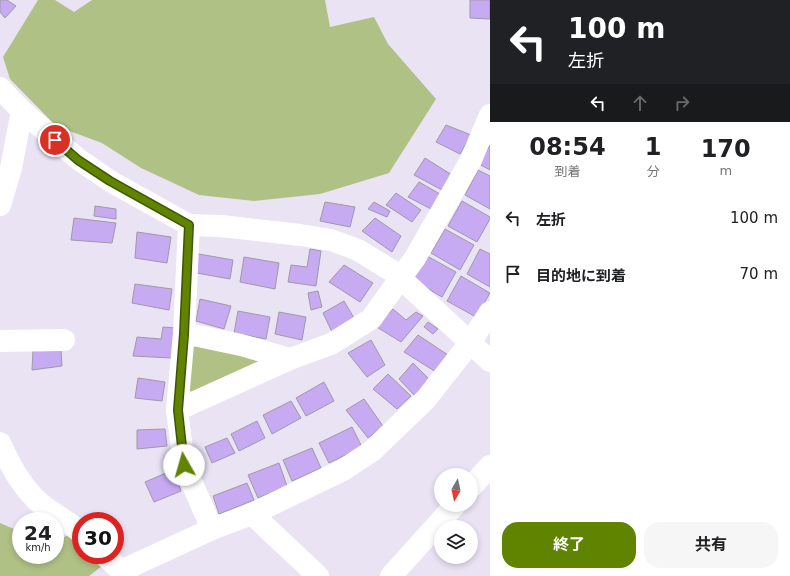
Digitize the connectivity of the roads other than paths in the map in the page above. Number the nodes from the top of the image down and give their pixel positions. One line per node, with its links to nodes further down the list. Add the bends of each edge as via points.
1 (0, 88): 2 (street)
2 (22, 111): 4 (street, via 12,168); 5 (street, via 78,160)
3 (489, 122): 6 (street, via 471,160)
4 (0, 205)
5 (189, 225): 6 (street, via 221,226 331,240 358,250); 8 (street)
6 (401, 278): 11 (street); 12 (street, via 371,319 331,344)
7 (490, 312): 11 (street)
8 (184, 334): 12 (street, via 241,345); 14 (street)
9 (64, 340): 10 (street)
10 (0, 341)
11 (470, 343): 13 (street); 19 (street, via 426,399 372,451 343,470)
12 (290, 359): 14 (street)
13 (490, 361)
14 (178, 410): 21 (street, via 184,465)
15 (0, 443): 20 (street, via 24,486 41,504)
16 (490, 466): 17 (street)
17 (478, 479)
18 (449, 512): 25 (street)
19 (252, 514): 21 (street); 24 (street)
20 (72, 524)
21 (212, 529): 23 (street)
22 (113, 564): 23 (street)
23 (124, 574)
24 (318, 576)
25 (391, 576)

